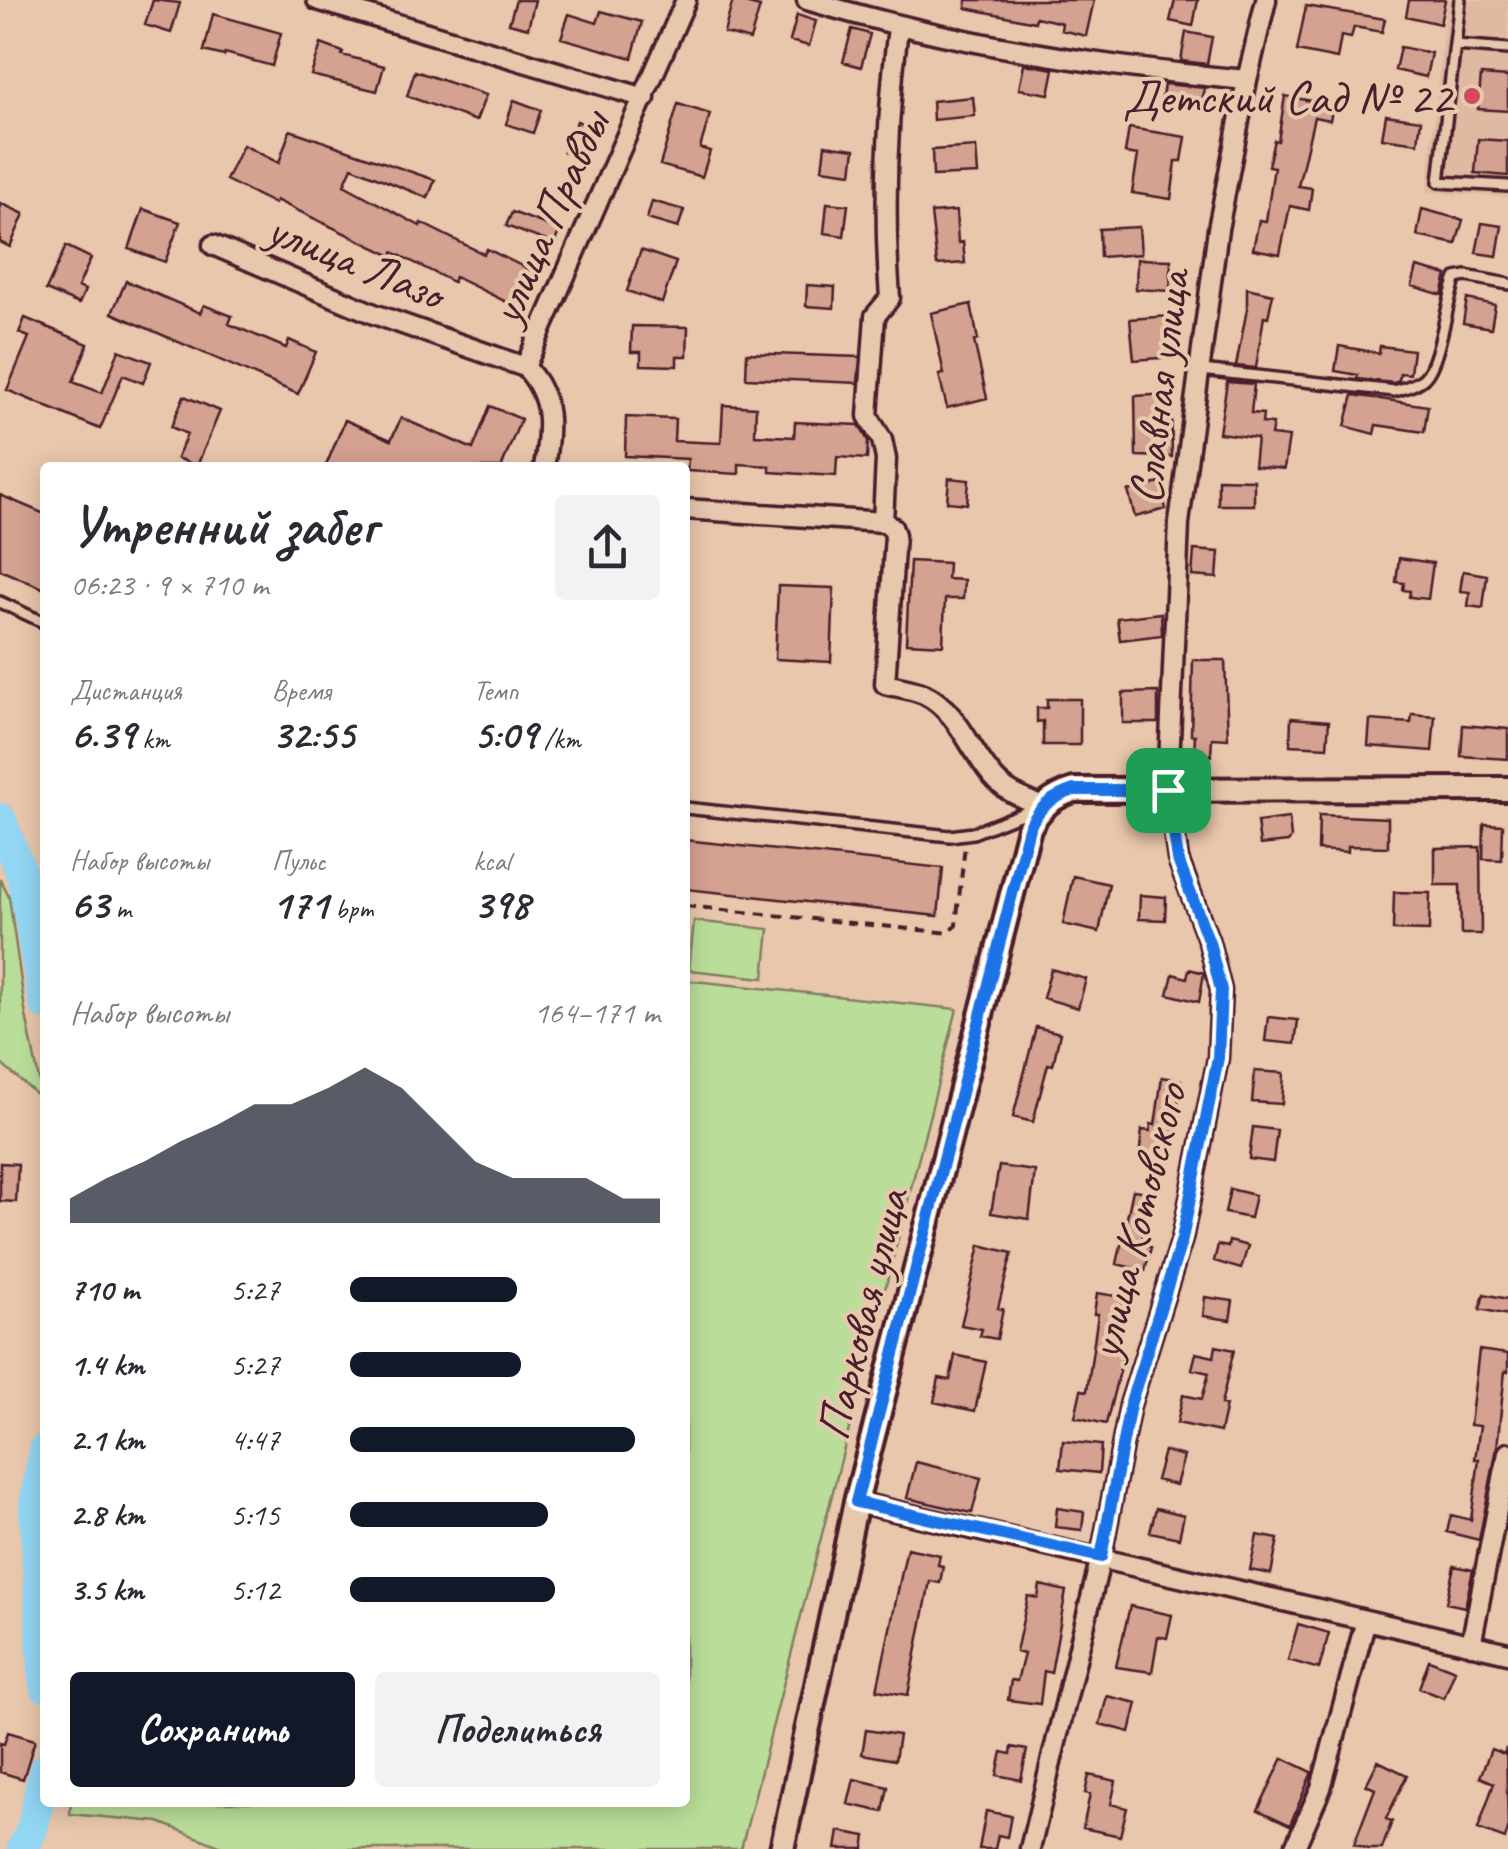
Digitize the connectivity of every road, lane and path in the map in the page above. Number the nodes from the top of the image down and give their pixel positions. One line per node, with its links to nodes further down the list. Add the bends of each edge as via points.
1 (316, 0): 10 (street)
2 (686, 0): 10 (street, улица Правды)
3 (807, 0): 6 (street)
4 (1266, 0): 9 (street, Славная улица)
5 (1460, 0): 7 (lane)
6 (898, 28): 9 (street, via 1150,72); 18 (street, via 887,144 890,298 874,316 868,416 886,458)
7 (1455, 44): 8 (lane); 11 (lane, via 1439,182)
8 (1508, 49)
9 (1247, 80): 15 (street, Славная улица, via 1218,229)
10 (645, 98): 14 (street, улица Правды)
11 (1508, 186)
12 (214, 245): 14 (street, улица Лазо, via 374,314)
13 (1508, 284): 15 (lane, via 1456,278 1433,366 1424,379 1395,391)
14 (526, 368): 16 (street, улица Правды, via 550,411)
15 (1201, 370): 21 (street, Славная улица, via 1179,523)
16 (545, 462)
17 (690, 509): 18 (street)
18 (882, 522): 23 (street, via 895,535 885,684 933,701 963,730 995,780)
19 (0, 602): 20 (lane)
20 (40, 621)
21 (1168, 790): 22 (street); 23 (street, via 1074,790); 29 (street, улица Котовского, via 1178,860 1221,990 1218,1058 1182,1239 1130,1405)
22 (1508, 790)
23 (1042, 807): 25 (lane); 28 (street, Парковая улица, via 1029,828)
24 (690, 809): 25 (lane)
25 (966, 835): 26 (path, via 950,933)
26 (690, 907)
27 (1508, 1452): 31 (street)
28 (856, 1502): 29 (street); 33 (street, Парковая улица)
29 (1101, 1557): 30 (street); 34 (street, улица Котовского)
30 (1366, 1620): 31 (street); 35 (street, via 1321,1788)
31 (1471, 1644): 32 (street)
32 (1508, 1654)
33 (782, 1849)
34 (1030, 1849)
35 (1294, 1849)

